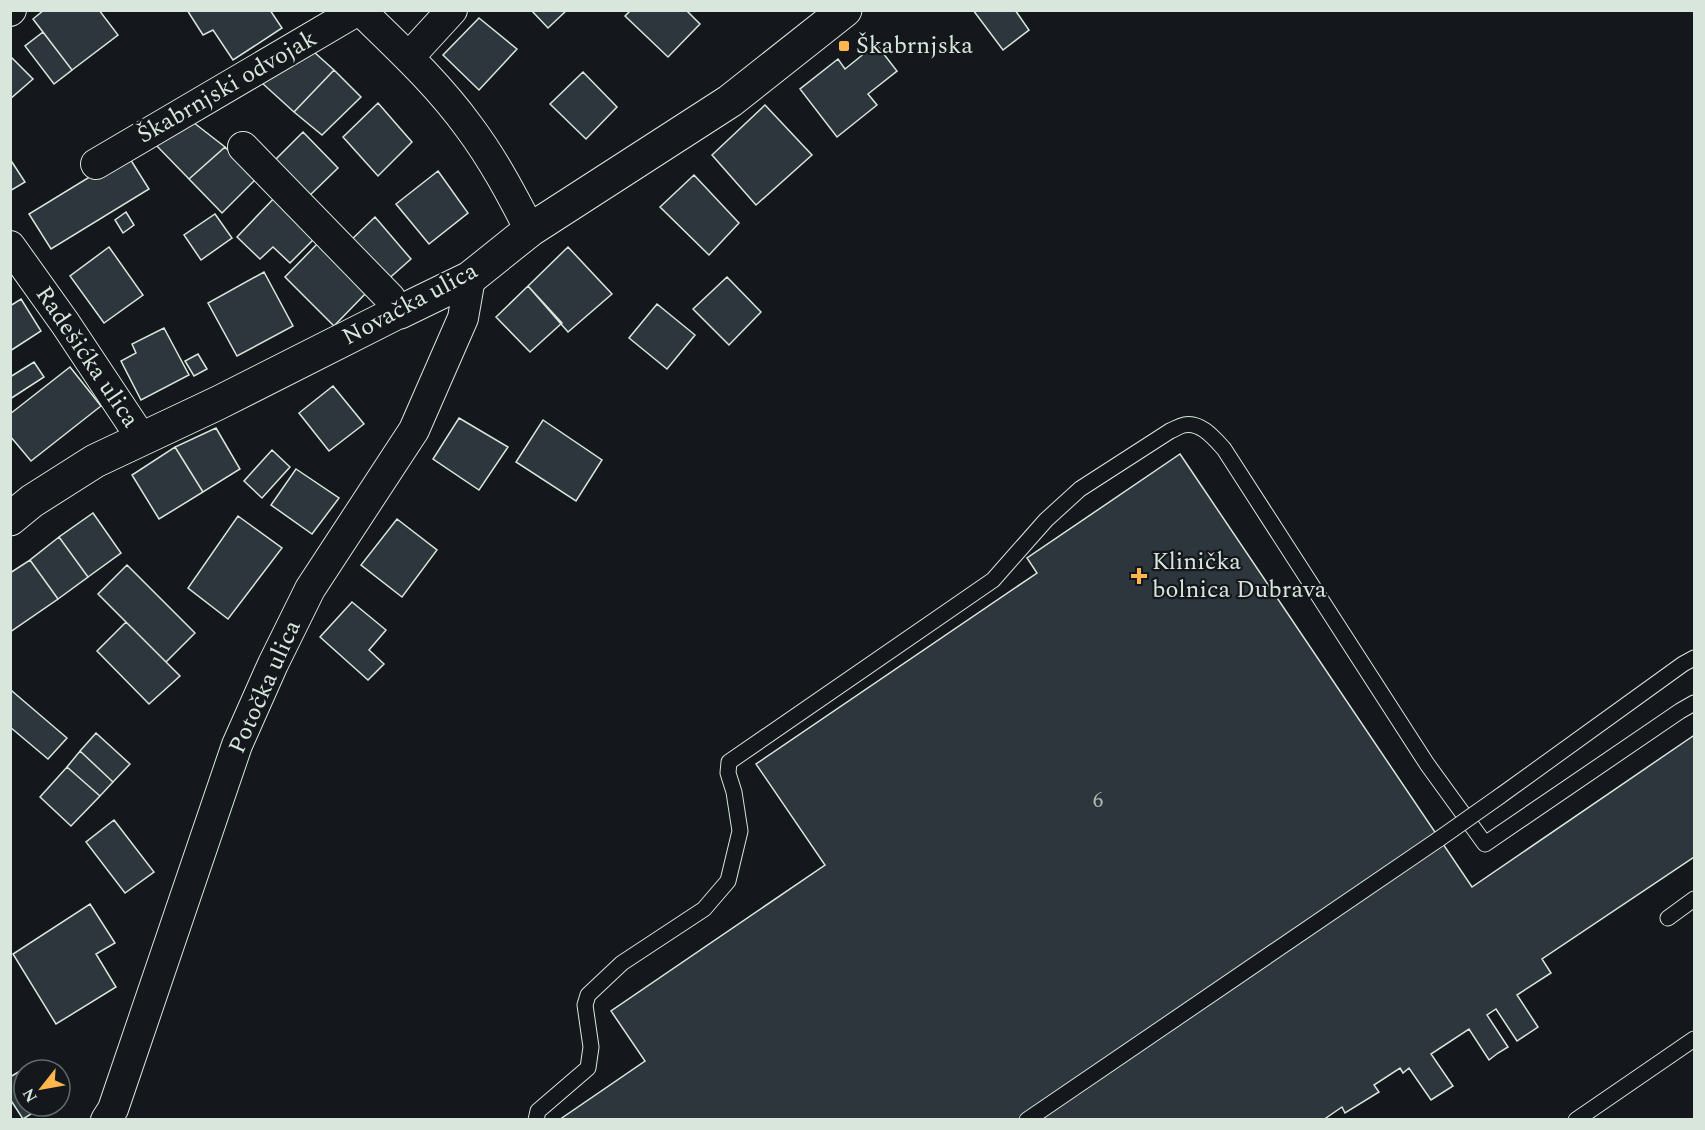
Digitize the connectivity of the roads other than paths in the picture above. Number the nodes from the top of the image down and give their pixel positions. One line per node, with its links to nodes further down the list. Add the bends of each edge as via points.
1 (359, 10): 4 (street, Škabrnjski odvojak); 6 (street, Škabrnjski odvojak)
2 (452, 10): 4 (street)
3 (845, 10): 7 (street, Novačka ulica, via 730,101)
4 (409, 57): 7 (street, Škabrnjski odvojak, via 469,127 501,175)
5 (243, 147): 10 (street, via 390,298)
6 (96, 164)
7 (530, 230): 9 (street, Novačka ulica)
8 (10, 246): 11 (street, Radešićka ulica)
9 (470, 278): 10 (street, Novačka ulica); 18 (street, Potočka ulica, via 463,318 414,430 310,590 237,745 113,1109)
10 (396, 313): 11 (street, Novačka ulica)
11 (142, 439): 12 (street, Novačka ulica, via 95,460)
12 (10, 519)
13 (1695, 658): 20 (lane, bridge)
14 (1695, 703): 19 (lane, via 1485,844 1427,764 1224,449 1198,426 1186,425 1170,431 1080,489 1046,520 993,580 729,762 740,831 728,881 704,909 622,963 588,995 588,1068 538,1111)
15 (1695, 899): 16 (lane)
16 (1668, 918)
17 (1695, 1039): 21 (lane)
18 (106, 1119)
19 (536, 1119)
20 (1027, 1119)
21 (1576, 1119)

